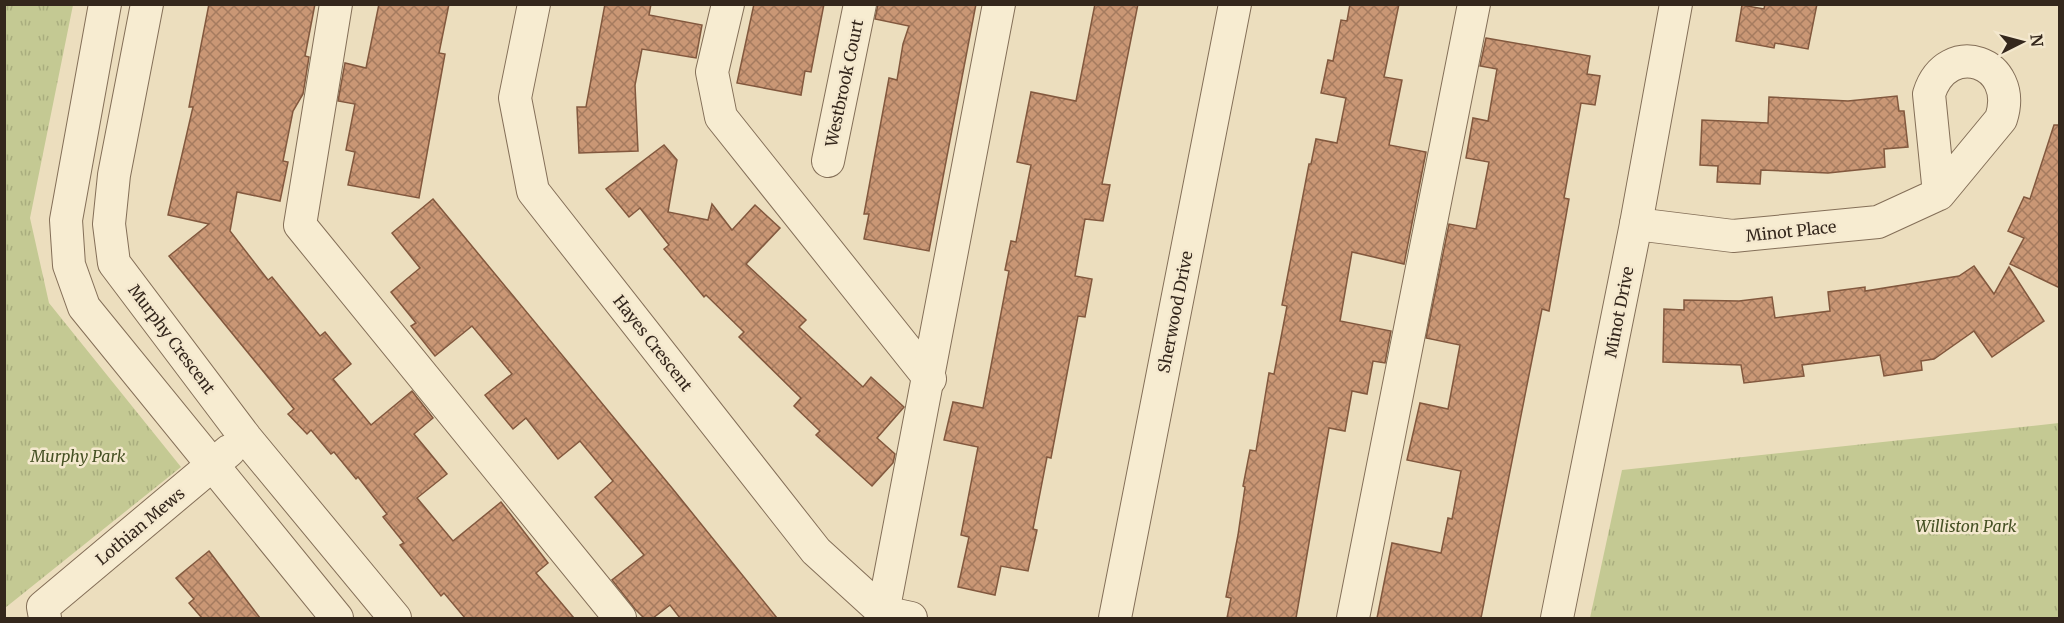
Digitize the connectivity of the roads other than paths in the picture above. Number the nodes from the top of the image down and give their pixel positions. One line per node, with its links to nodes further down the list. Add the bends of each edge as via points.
1 (105, 4): 16 (street, via 66,220 69,265 84,307)
2 (147, 4): 15 (street, Murphy Crescent, via 114,176 109,224 114,263)
3 (336, 4): 21 (street, via 300,225)
4 (534, 4): 17 (street, Hayes Crescent, via 515,98 533,191 816,551)
5 (728, 4): 14 (street, via 712,72 721,117)
6 (860, 4): 11 (street, Westbrook Court)
7 (999, 4): 14 (street)
8 (1235, 4): 22 (street, Sherwood Drive)
9 (1474, 4): 23 (street)
10 (1669, 6): 13 (street, Minot Drive)
11 (828, 161)
12 (1940, 194): 13 (street, Minot Place, via 1878,222 1733,236)
13 (1636, 224): 24 (street, Minot Drive)
14 (930, 378): 17 (street)
15 (246, 438): 16 (street, Lothian Mews); 20 (street, Murphy Crescent)
16 (212, 465): 18 (street, Lothian Mews, via 43,607); 19 (street)
17 (892, 616)
18 (45, 618)
19 (337, 618)
20 (395, 618)
21 (620, 618)
22 (1115, 618)
23 (1353, 618)
24 (1557, 618)

